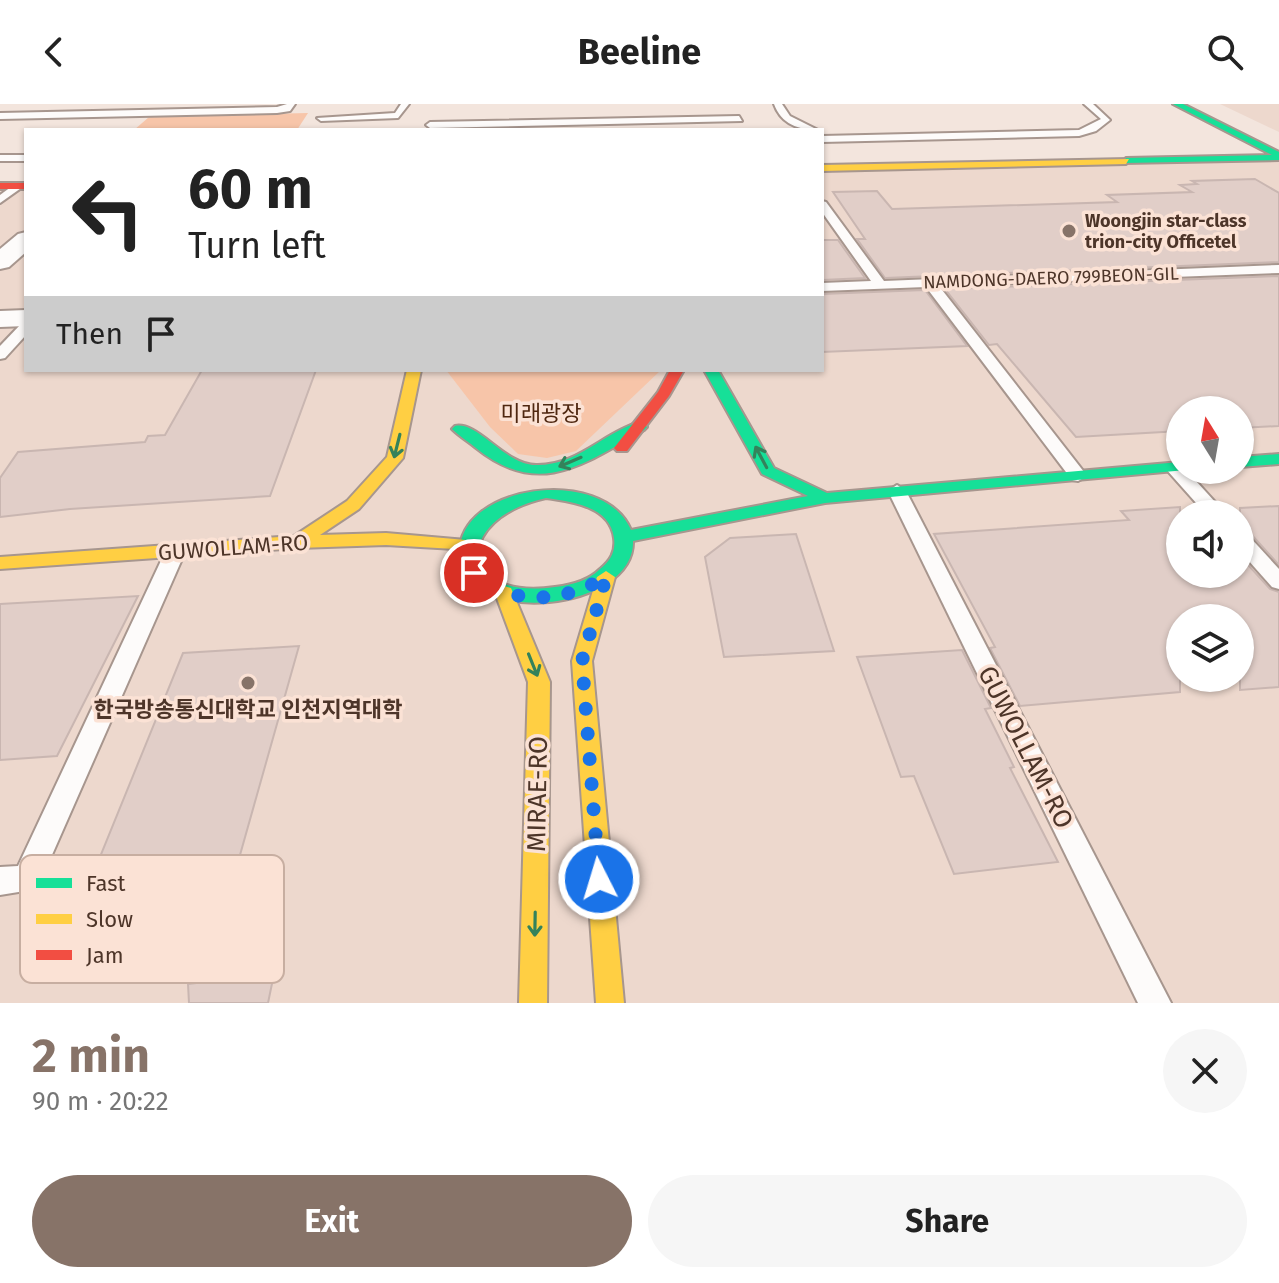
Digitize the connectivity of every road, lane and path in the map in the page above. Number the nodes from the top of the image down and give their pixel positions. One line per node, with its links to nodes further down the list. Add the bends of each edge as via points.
1 (229, 104): 8 (lane)
2 (291, 104): 8 (lane, via 277,110)
3 (405, 104): 11 (lane, via 398,115)
4 (778, 104): 18 (lane, via 791,121)
5 (1088, 104): 20 (lane, via 1106,120 1079,133)
6 (1177, 104): 22 (street)
7 (329, 105): 11 (lane)
8 (130, 108): 10 (lane); 13 (lane)
9 (434, 115): 17 (lane)
10 (0, 116)
11 (321, 118): 16 (lane)
12 (739, 119): 14 (lane)
13 (113, 122)
14 (573, 126): 15 (lane)
15 (533, 127): 17 (lane)
16 (314, 128)
17 (427, 128)
18 (809, 128)
19 (824, 132): 20 (lane)
20 (864, 138): 21 (lane)
21 (824, 139)
22 (1279, 156): 25 (street)
23 (0, 158): 24 (lane)
24 (24, 158)
25 (824, 168)
26 (15, 186): 27 (lane)
27 (0, 200)
28 (824, 207): 33 (lane)
29 (24, 241): 30 (street)
30 (0, 262)
31 (1279, 269): 32 (lane, NAMDONG-DAERO 799BEON-GIL)
32 (930, 283): 33 (lane, NAMDONG-DAERO 799BEON-GIL); 48 (lane)
33 (880, 284): 34 (lane, NAMDONG-DAERO 799BEON-GIL)
34 (824, 287)
35 (24, 318): 36 (street)
36 (0, 319)
37 (24, 329): 38 (lane)
38 (0, 355)
39 (676, 372): 42 (street)
40 (712, 372): 51 (street, one-way to 40, via 768,471)
41 (424, 373): 54 (street, one-way to 54, via 395,458 353,505)
42 (639, 427): 45 (street); 46 (street, one-way to 46, via 569,465 549,469 521,468 456,422)
43 (1279, 459): 44 (street)
44 (1254, 461)
45 (611, 462)
46 (483, 468)
47 (1166, 469): 48 (street)
48 (1078, 476): 50 (street)
49 (1191, 484): 52 (lane)
50 (897, 491): 51 (street); 67 (lane, GUWOLLAM-RO)
51 (825, 498): 53 (street)
52 (1205, 500)
53 (626, 537): 55 (street, via 613,513 588,492 546,493 504,496 479,520); 59 (street, via 625,551)
54 (298, 542): 55 (street, GUWOLLAM-RO, via 386,539); 56 (street, GUWOLLAM-RO)
55 (466, 546): 61 (street, via 474,573)
56 (176, 550): 58 (street, GUWOLLAM-RO); 62 (lane)
57 (1254, 554): 60 (lane)
58 (0, 563)
59 (606, 577): 61 (street, via 547,598); 66 (street, via 582,661)
60 (1279, 582)
61 (504, 593): 65 (street, MIRAE-RO, one-way to 65, via 539,682)
62 (38, 855)
63 (20, 880): 64 (lane)
64 (0, 881)
65 (533, 1003)
66 (610, 1003)
67 (1155, 1003)

